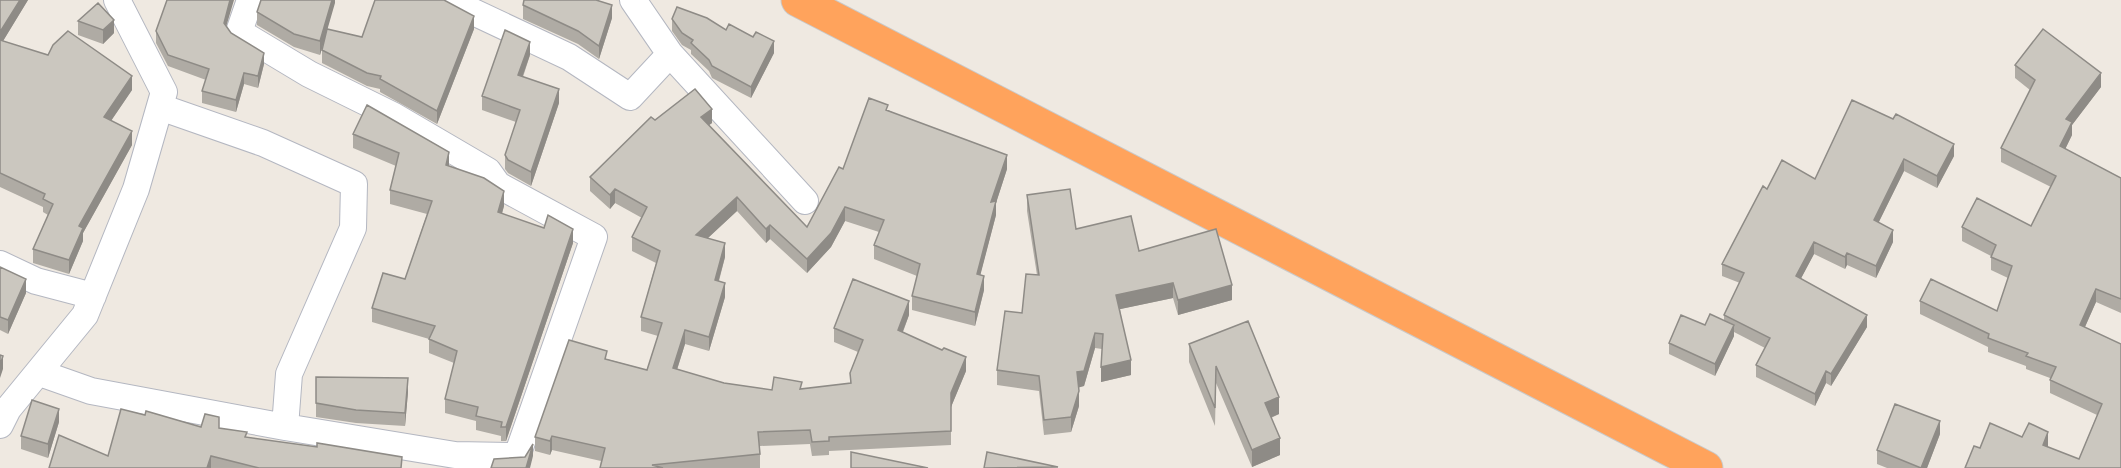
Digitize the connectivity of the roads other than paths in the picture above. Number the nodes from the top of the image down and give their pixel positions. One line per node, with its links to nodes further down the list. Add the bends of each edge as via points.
1 (117, 0): 7 (street, via 164,92)
2 (250, 0): 13 (street, via 239,32 309,74 394,116 488,171 498,185 594,237 517,456 455,454)
3 (448, 0): 6 (street, via 569,57 630,97)
4 (633, 0): 6 (street)
5 (798, 0): 14 (highway)
6 (670, 54): 8 (street)
7 (160, 107): 10 (street, via 136,189); 13 (street, via 264,143 354,184 353,228 289,374)
8 (805, 201)
9 (0, 264): 10 (street, via 36,281)
10 (93, 296): 11 (street, via 85,315)
11 (40, 373): 12 (street); 13 (street, via 91,391)
12 (3, 414)
13 (285, 428)
14 (1706, 468)

